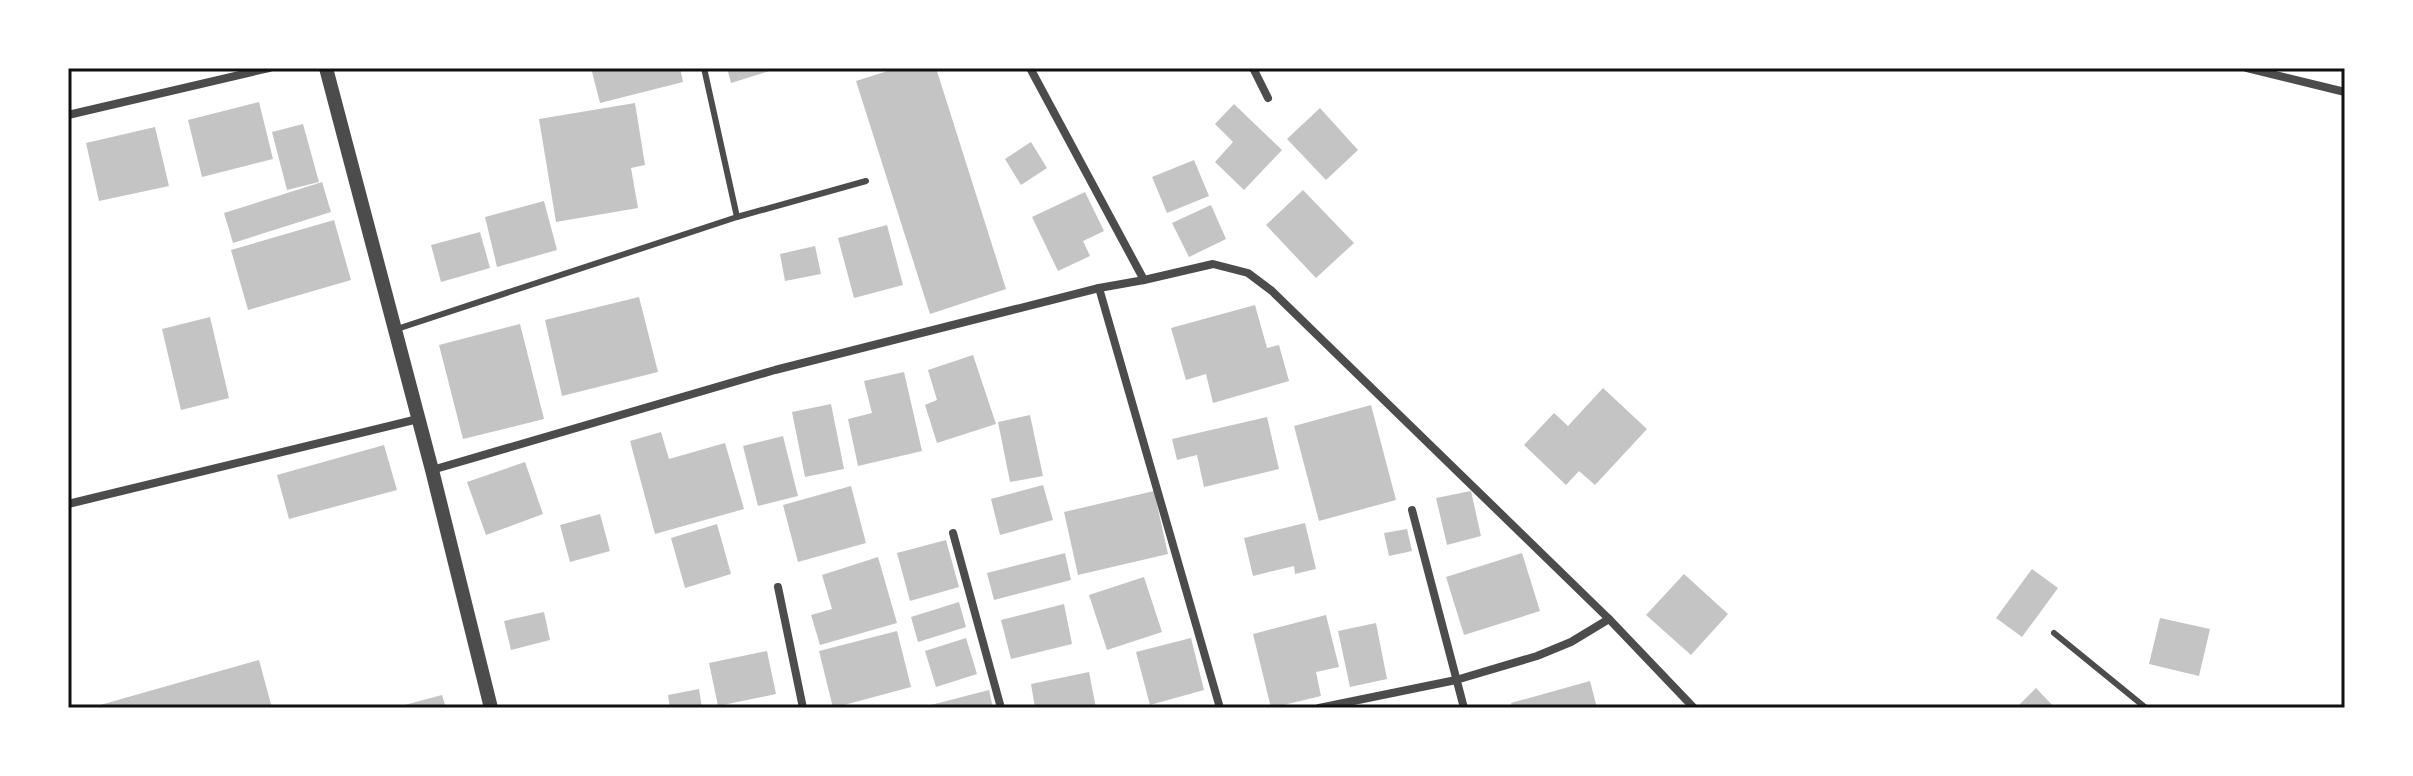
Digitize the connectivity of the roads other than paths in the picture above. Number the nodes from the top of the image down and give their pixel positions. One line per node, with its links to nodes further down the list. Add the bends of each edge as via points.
1 (269, 68): 9 (street)
2 (326, 68): 14 (street)
3 (704, 68): 11 (lane)
4 (1030, 68): 12 (street)
5 (1253, 68): 8 (street)
6 (2247, 68): 7 (street)
7 (2345, 92)
8 (1268, 98)
9 (68, 115)
10 (866, 181): 11 (lane)
11 (737, 217): 14 (lane)
12 (1144, 280): 13 (street); 21 (street, via 1213,264 1248,273)
13 (1099, 288): 16 (street, via 775,370); 27 (street)
14 (394, 330): 15 (street)
15 (418, 419): 16 (street); 17 (street)
16 (432, 470): 24 (street)
17 (68, 504)
18 (1412, 510): 23 (street)
19 (953, 533): 26 (street)
20 (778, 587): 25 (street)
21 (1609, 619): 23 (street, via 1571,642); 30 (street)
22 (2054, 633): 31 (lane)
23 (1456, 680): 28 (street); 29 (street)
24 (491, 708)
25 (803, 708)
26 (1001, 708)
27 (1220, 708)
28 (1319, 708)
29 (1464, 708)
30 (1694, 708)
31 (2146, 708)

